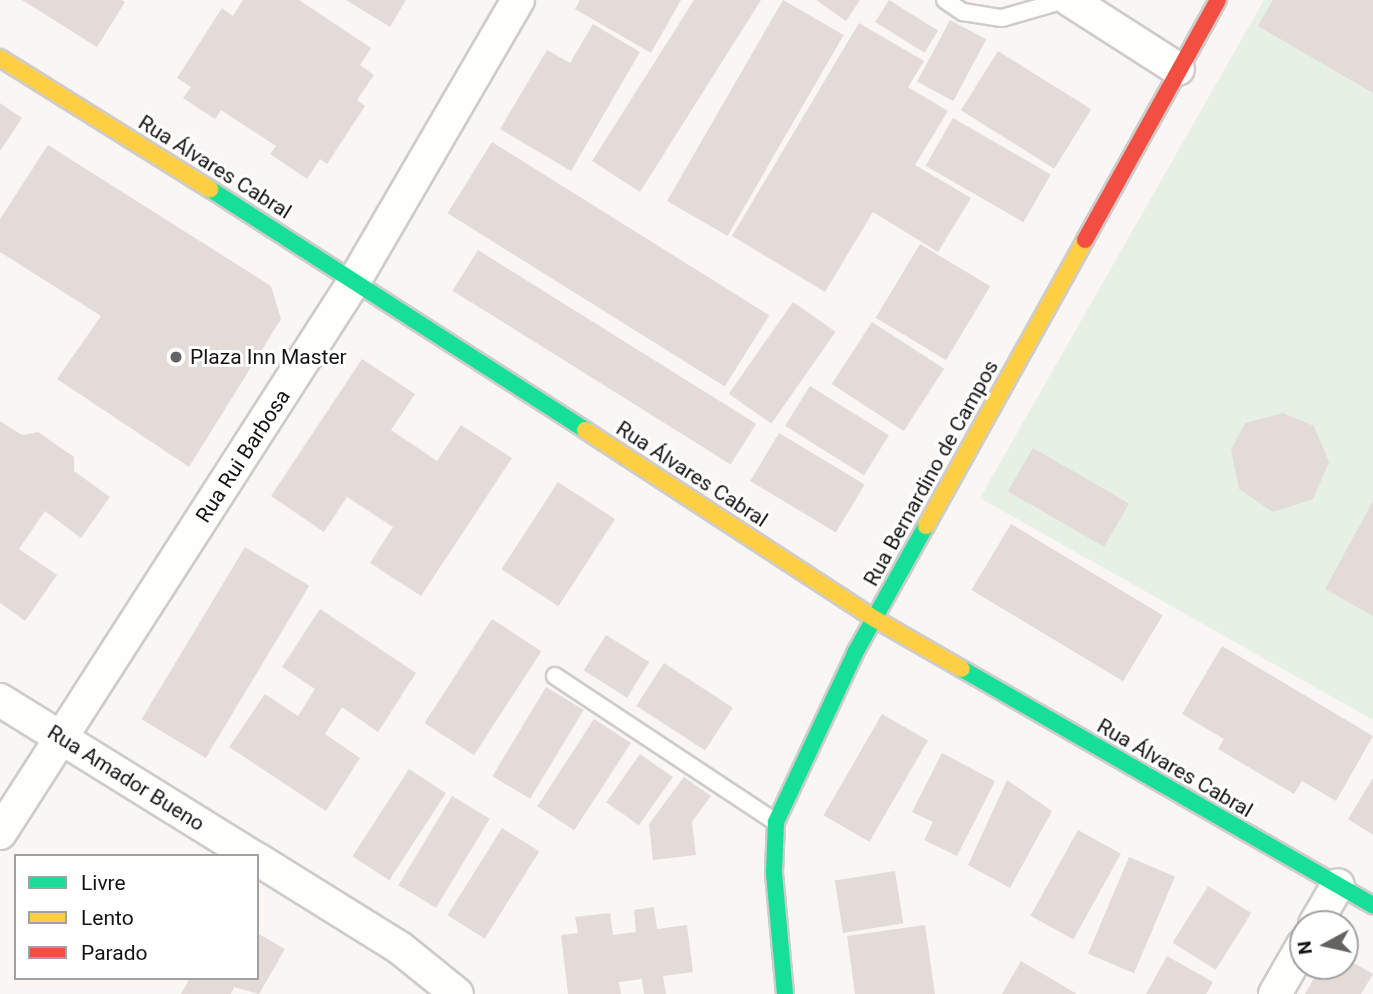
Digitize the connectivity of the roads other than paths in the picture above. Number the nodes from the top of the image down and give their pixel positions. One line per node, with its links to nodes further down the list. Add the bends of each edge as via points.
1 (518, 0): 8 (street, Rua Rui Barbosa)
2 (945, 0): 3 (lane, via 963,12 1002,18)
3 (1065, 0)
4 (1070, 0): 7 (street)
5 (1218, 0): 7 (main road, Rua Bernardino de Campos)
6 (0, 58): 8 (main road, Rua Álvares Cabral)
7 (1178, 69): 9 (main road, Rua Bernardino de Campos)
8 (355, 280): 9 (main road, Rua Álvares Cabral); 12 (street, Rua Rui Barbosa)
9 (874, 619): 13 (main road, Rua Bernardino de Campos, via 831,700); 17 (main road, Rua Álvares Cabral)
10 (555, 676): 13 (lane)
11 (0, 700): 12 (street, Rua Amador Bueno)
12 (62, 737): 14 (street, Rua Rui Barbosa); 15 (street, Rua Amador Bueno)
13 (776, 822): 22 (main road, Rua Bernardino de Campos, via 774,872)
14 (0, 833)
15 (249, 854)
16 (259, 860): 21 (street, via 400,948)
17 (1338, 885): 18 (main road, Rua Álvares Cabral); 19 (street)
18 (1373, 905)
19 (1323, 910)
20 (1289, 970): 23 (street)
21 (457, 994)
22 (785, 994)
23 (1275, 994)

